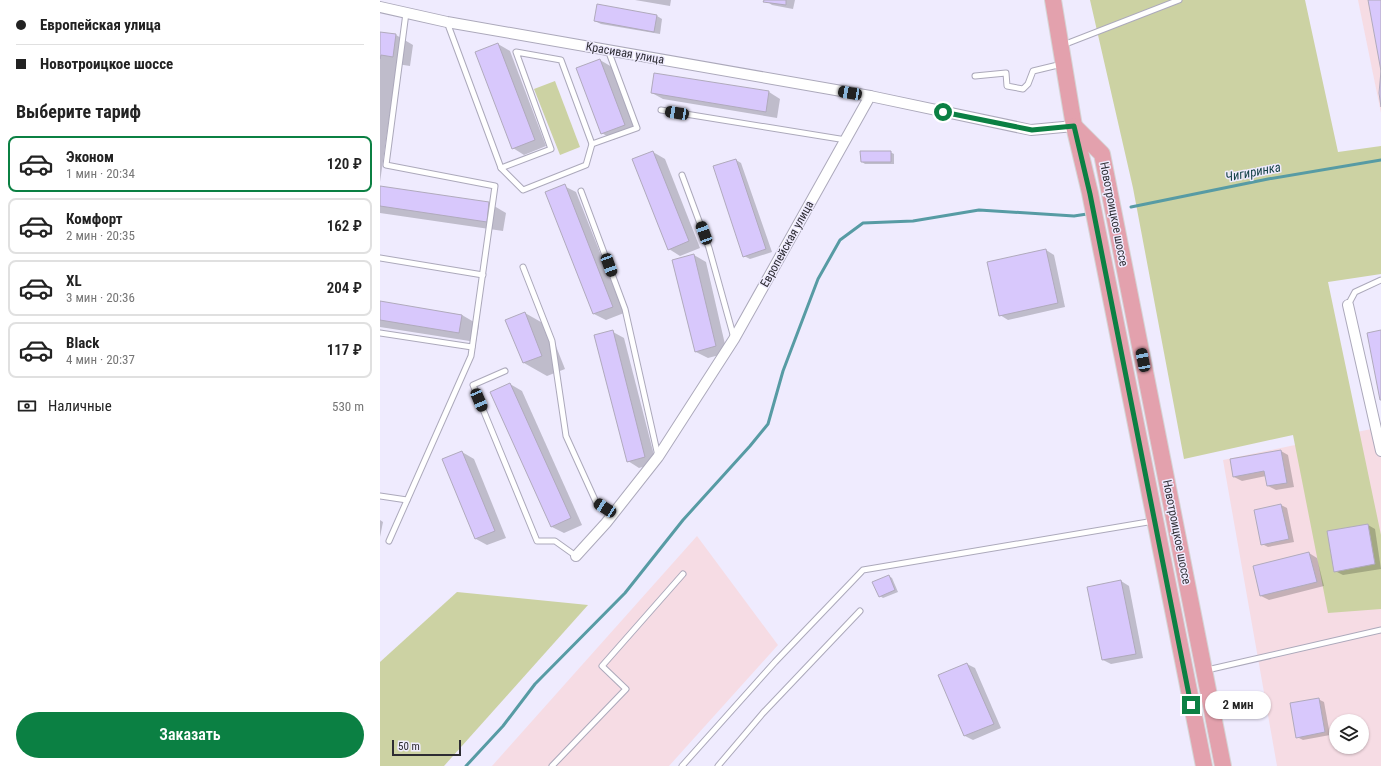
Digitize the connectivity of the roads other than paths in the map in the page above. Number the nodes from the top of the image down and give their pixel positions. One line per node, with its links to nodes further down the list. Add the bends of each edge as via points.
1 (1053, 0): 6 (main road)
2 (1179, 0): 6 (lane)
3 (380, 7): 4 (street, Красивая улица)
4 (406, 12): 5 (street, Красивая улица); 20 (lane, via 386,165 495,186)
5 (447, 22): 7 (street, Красивая улица); 15 (lane)
6 (1062, 45): 8 (main road)
7 (608, 50): 10 (street, Красивая улица); 14 (lane, via 637,128)
8 (1065, 63): 9 (lane, via 1033,71 1023,89 1007,86 1006,73); 12 (main road)
9 (975, 76)
10 (870, 96): 12 (street, via 1032,130); 13 (street, Европейская улица)
11 (661, 110): 13 (lane)
12 (1074, 126): 32 (main road, Новотроицкое шоссе); 38 (main road, Новотроицкое шоссе, via 1102,154)
13 (846, 140): 24 (street, Европейская улица)
14 (592, 144): 15 (lane, via 586,165 523,190); 15 (lane, via 561,60 516,52 551,149)
15 (500, 168)
16 (682, 175): 24 (lane, via 709,248)
17 (581, 191): 28 (lane, via 626,309)
18 (380, 258): 20 (lane)
19 (523, 267): 31 (lane, via 552,340 566,436 596,502)
20 (483, 275): 25 (lane)
21 (1381, 280): 22 (lane, via 1355,292)
22 (1348, 304): 27 (street)
23 (380, 333): 25 (lane)
24 (734, 339): 28 (street, Европейская улица)
25 (472, 347): 30 (lane, via 471,356)
26 (505, 371): 34 (lane, via 473,385 537,541 555,541)
27 (1381, 451)
28 (658, 457): 31 (street, Европейская улица)
29 (380, 496): 30 (lane)
30 (407, 500): 33 (lane)
31 (614, 514): 34 (street, Европейская улица)
32 (1155, 521): 40 (lane, via 863,570 775,662); 42 (main road, Новотроицкое шоссе)
33 (389, 541)
34 (576, 556)
35 (683, 574): 39 (lane, via 602,666 626,689)
36 (860, 611): 41 (lane, via 763,713)
37 (1381, 630): 38 (lane)
38 (1204, 671): 43 (main road, Новотроицкое шоссе)
39 (552, 766)
40 (682, 766)
41 (718, 766)
42 (1204, 766)
43 (1222, 766)

